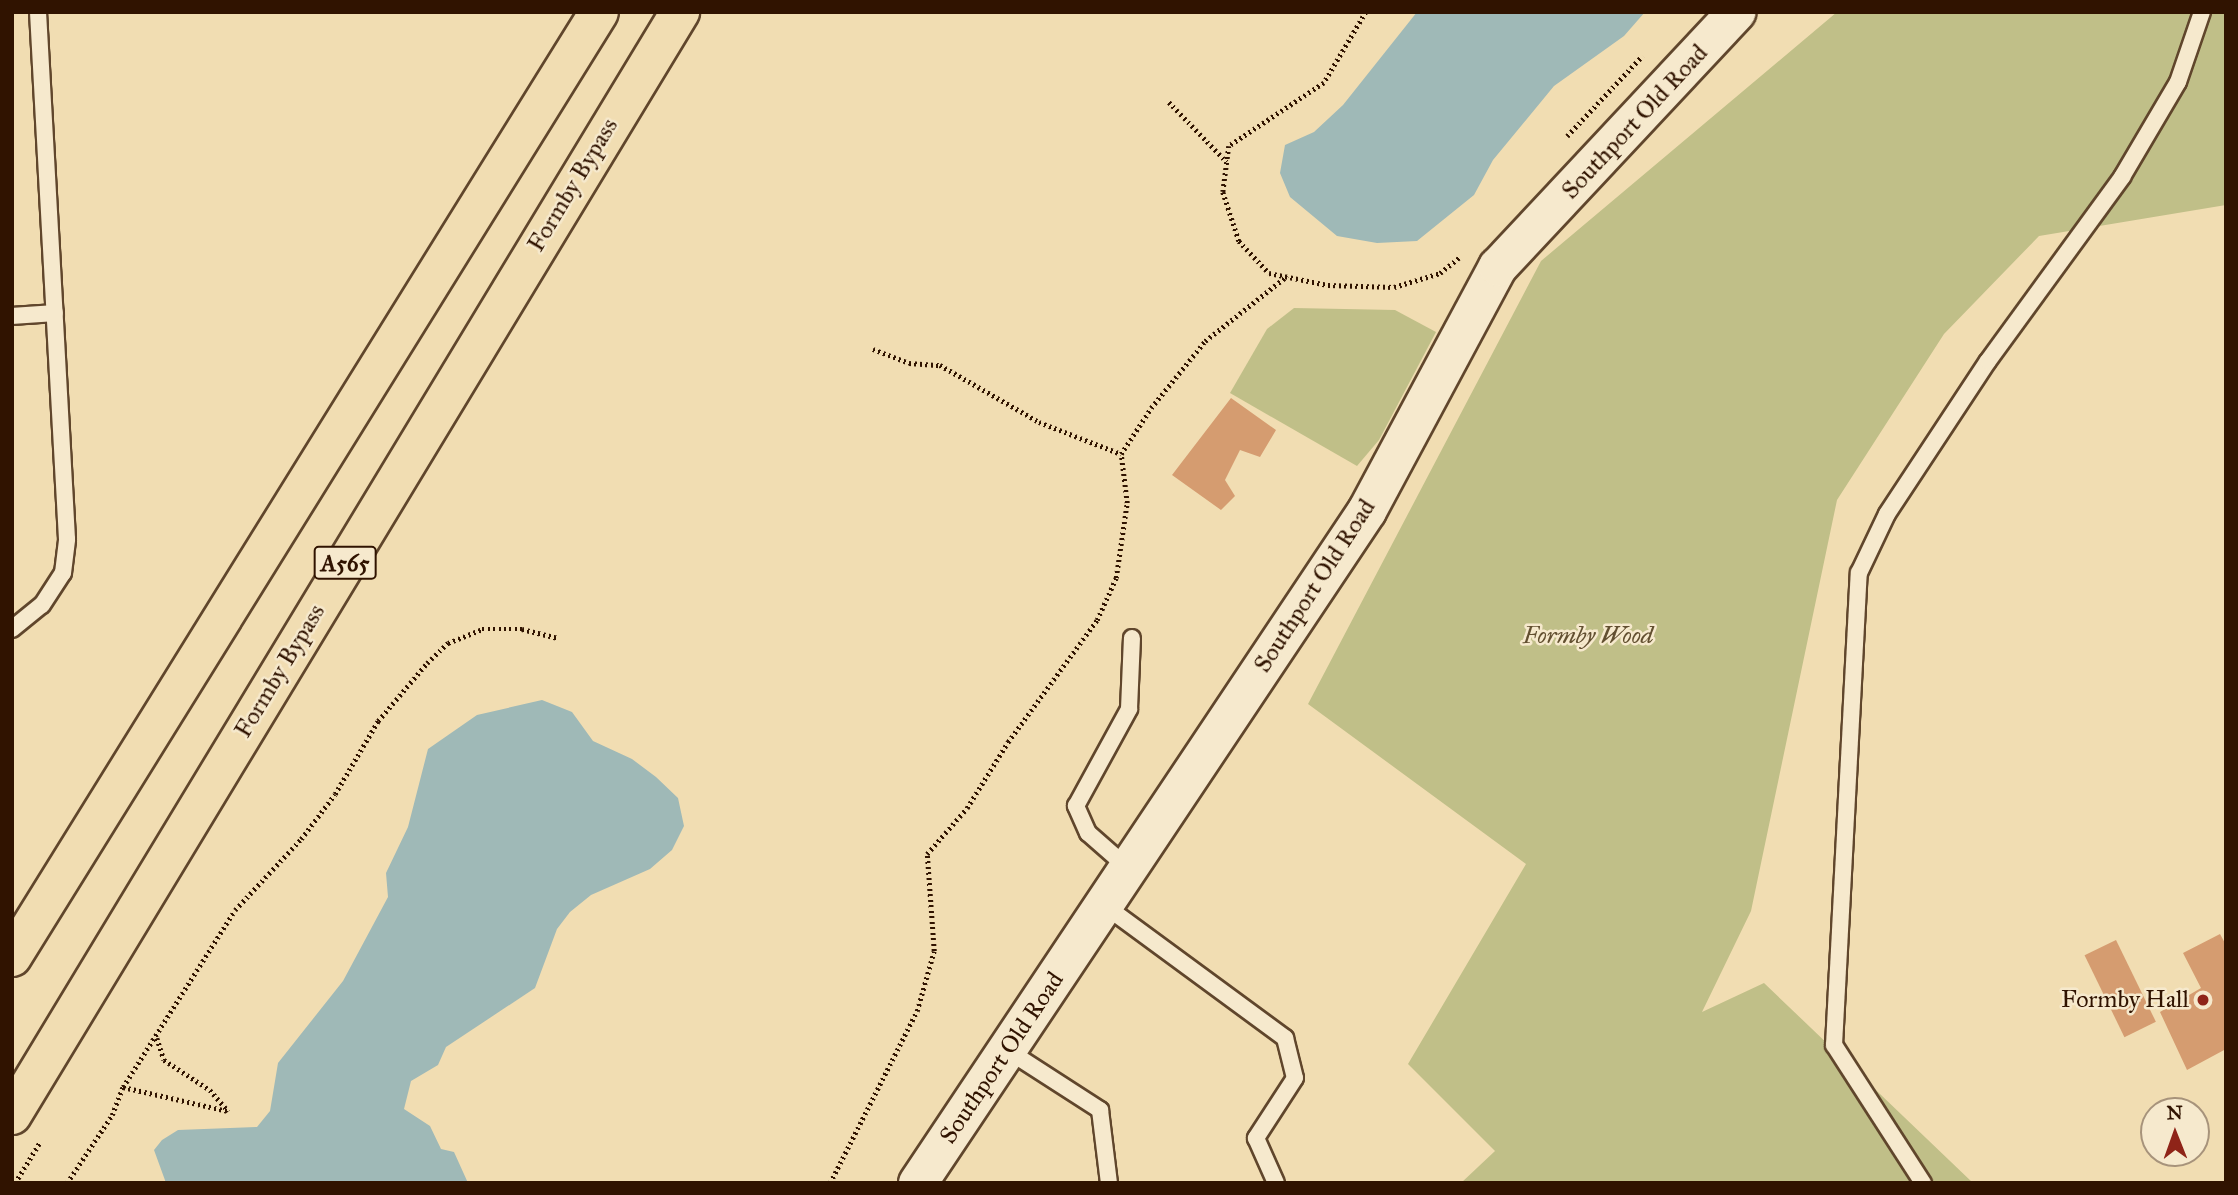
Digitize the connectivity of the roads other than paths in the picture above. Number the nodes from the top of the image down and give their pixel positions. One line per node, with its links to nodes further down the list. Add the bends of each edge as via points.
1 (38, 12): 6 (lane)
2 (599, 12): 12 (highway)
3 (680, 12): 14 (highway, Formby Bypass / A565)
4 (1737, 12): 10 (street, Southport Old Road, via 1498,267 1367,511)
5 (2202, 12): 18 (lane, via 2178,82 2122,177 1987,361 1887,514 1858,573 1834,1045)
6 (55, 313): 7 (lane); 8 (lane, via 67,538 63,573 42,605)
7 (12, 316)
8 (12, 628)
9 (1132, 638): 10 (lane, via 1129,709 1076,806 1088,833)
10 (1128, 868): 11 (street, Southport Old Road)
11 (1104, 905): 13 (street, Southport Old Road); 17 (lane, via 1285,1038 1295,1078 1256,1139)
12 (12, 957)
13 (1007, 1050): 15 (street, Southport Old Road); 16 (lane, via 1100,1110)
14 (12, 1115)
15 (918, 1183)
16 (1109, 1183)
17 (1276, 1183)
18 (1923, 1183)

